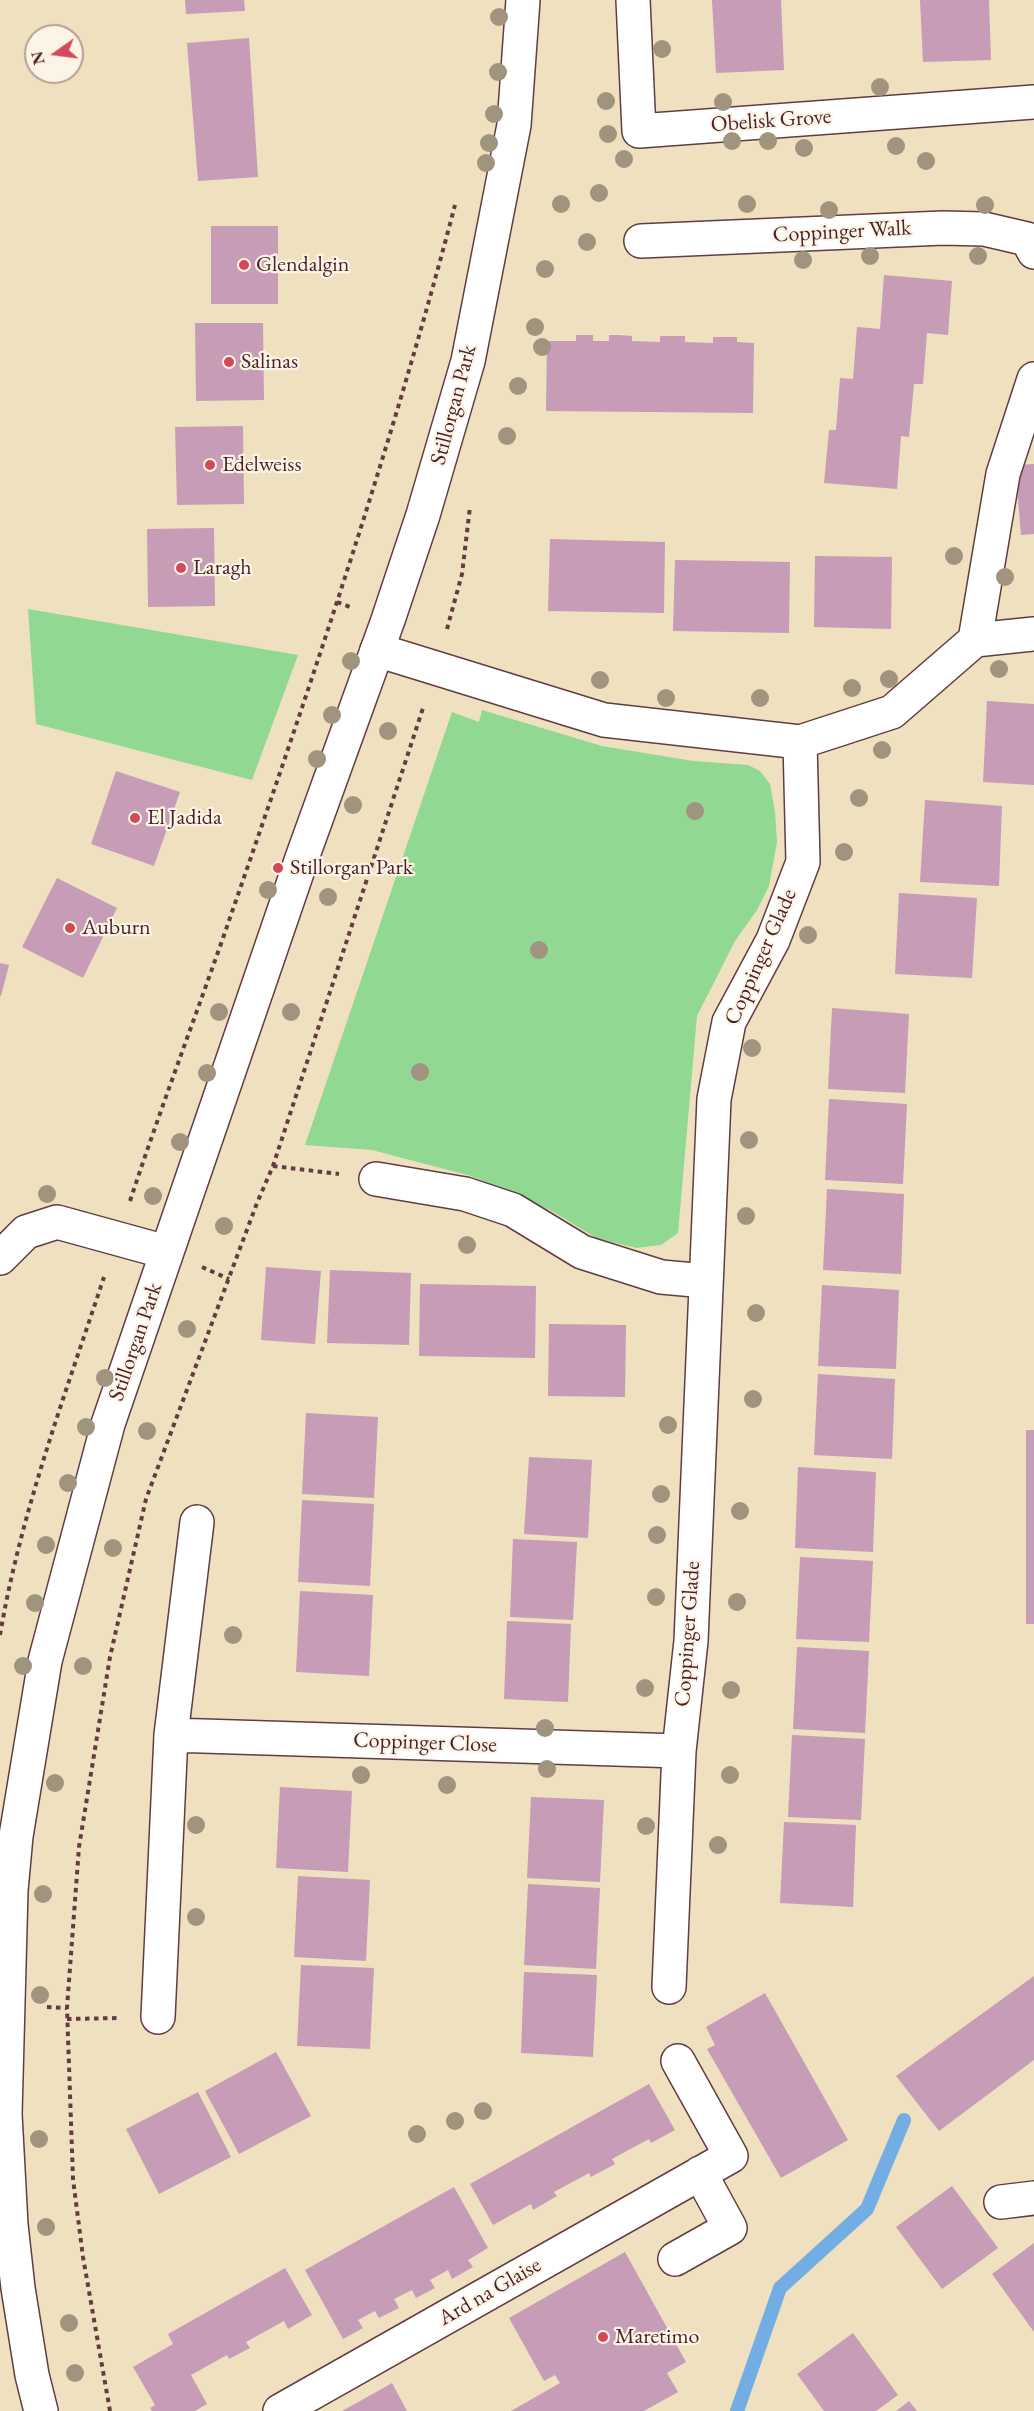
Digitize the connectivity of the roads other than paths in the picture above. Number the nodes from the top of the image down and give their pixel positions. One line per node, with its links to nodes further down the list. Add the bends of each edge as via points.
1 (523, 0): 9 (street, Stillorgan Park, via 514,125 468,361 423,514)
2 (633, 0): 3 (street, Obelisk Grove, via 639,131)
3 (1034, 102)
4 (640, 241): 5 (street, Coppinger Walk, via 984,229 1027,239)
5 (1034, 252)
6 (1034, 379): 8 (street, via 1003,474)
7 (1034, 634): 8 (street)
8 (975, 640): 10 (street, via 892,712)
9 (377, 650): 10 (street, via 604,720); 12 (street, Stillorgan Park)
10 (800, 742): 14 (street, Coppinger Glade, via 803,862 773,940 729,1022 714,1099)
11 (376, 1179): 14 (street, via 465,1194 513,1210 582,1252 661,1277)
12 (166, 1252): 13 (street, via 57,1222 26,1232); 19 (street, Stillorgan Park, via 108,1424 45,1661 16,1836)
13 (0, 1258)
14 (705, 1281): 17 (street, Coppinger Glade, via 691,1641)
15 (197, 1522): 16 (street)
16 (171, 1735): 17 (street, Coppinger Close); 20 (street)
17 (679, 1750): 18 (street, Coppinger Glade)
18 (669, 1987)
19 (3, 2008): 26 (street, Stillorgan Park, via 11,2225)
20 (158, 2017)
21 (678, 2061): 22 (street, Ard na Glaise, via 731,2156)
22 (700, 2173): 25 (street, via 730,2228); 27 (street, Ard na Glaise)
23 (1034, 2198): 24 (street)
24 (1001, 2202)
25 (675, 2259)
26 (41, 2411)
27 (280, 2411)

